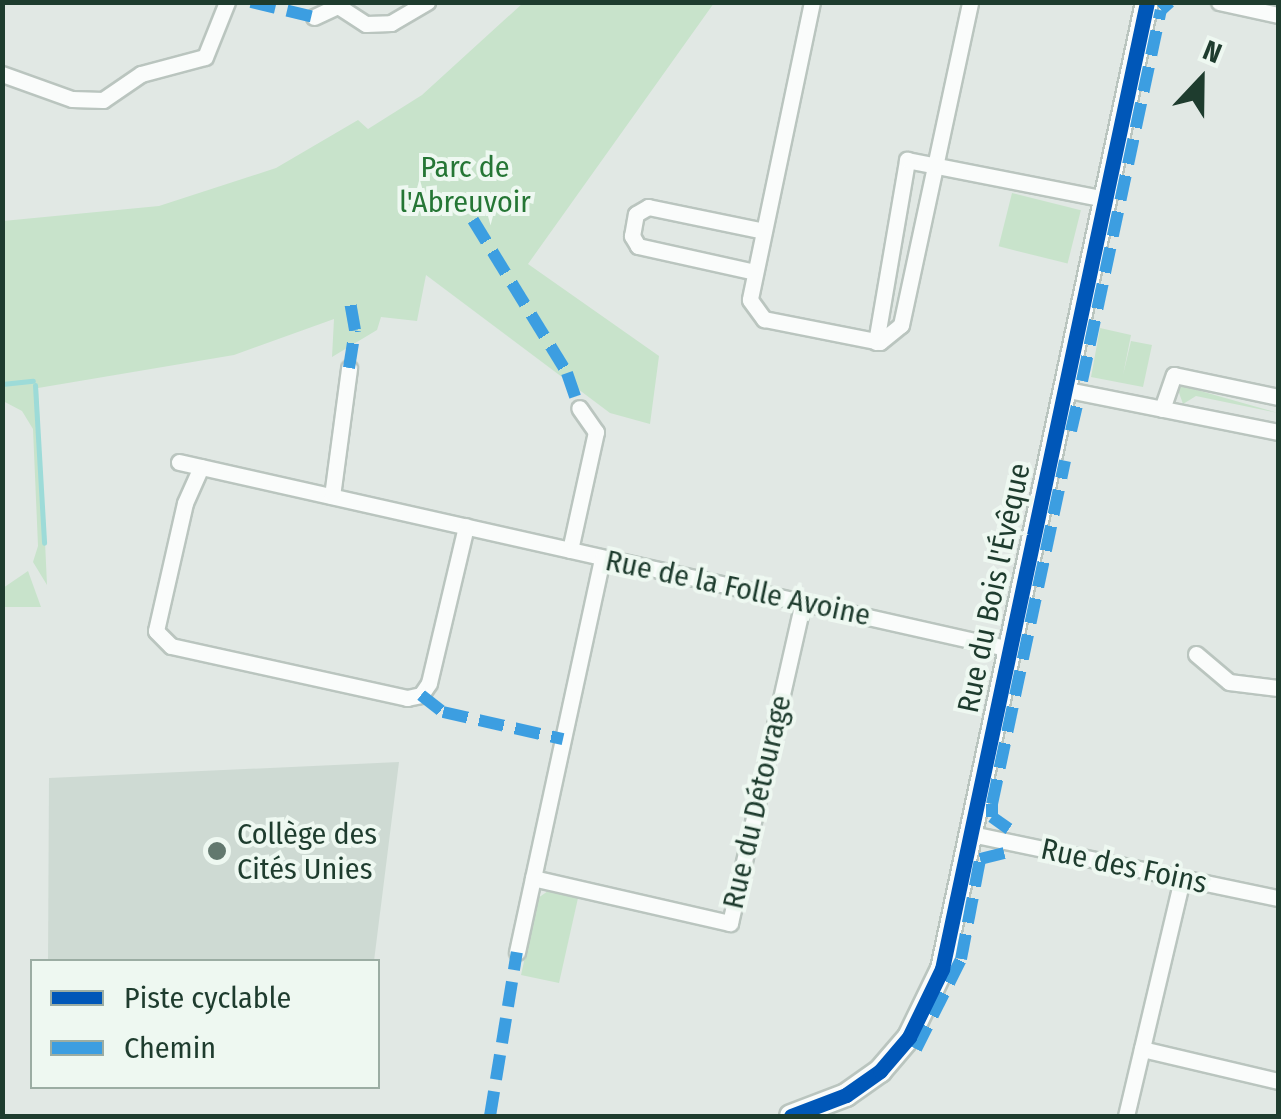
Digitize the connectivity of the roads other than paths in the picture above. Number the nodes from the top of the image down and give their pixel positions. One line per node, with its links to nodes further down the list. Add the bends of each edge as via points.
1 (228, 2): 9 (street, via 205,57 142,74 102,100 72,100)
2 (427, 2): 8 (street, via 391,24 366,24 338,6)
3 (812, 2): 12 (street)
4 (970, 2): 10 (street)
5 (1147, 2): 11 (street, Rue du Bois l'Évêque)
6 (1227, 3): 7 (street)
7 (1278, 15)
8 (314, 17)
9 (2, 74)
10 (936, 164): 11 (street); 14 (street, via 901,325 891,339); 14 (street, via 907,160)
11 (1106, 199): 16 (street, Rue du Bois l'Évêque)
12 (764, 231): 13 (street); 13 (street, via 648,208 636,214 632,236 638,246)
13 (756, 272): 14 (street, via 750,300 764,319)
14 (876, 342)
15 (349, 368): 23 (street)
16 (1063, 389): 19 (street); 28 (street, Rue du Bois l'Évêque)
17 (1278, 397): 19 (street, via 1174,376)
18 (579, 408): 25 (street, via 596,432)
19 (1162, 410): 20 (street)
20 (1278, 432)
21 (179, 462): 22 (street, Rue de la Folle Avoine)
22 (201, 467): 23 (street, Rue de la Folle Avoine); 24 (street, via 184,503 156,631 171,646 406,698 421,695)
23 (332, 496): 24 (street, Rue de la Folle Avoine)
24 (466, 526): 25 (street, Rue de la Folle Avoine)
25 (570, 550): 26 (street, Rue de la Folle Avoine)
26 (602, 558): 27 (street, Rue de la Folle Avoine); 32 (street)
27 (803, 602): 28 (street, Rue de la Folle Avoine); 32 (street, Rue du Détourage, via 730,923)
28 (1010, 649): 31 (street, Rue du Bois l'Évêque)
29 (1196, 654): 30 (street, via 1229,682)
30 (1278, 688)
31 (970, 834): 33 (street, Rue des Foins); 38 (street, Rue du Bois l'Évêque, via 942,968 909,1037 880,1071 846,1095)
32 (533, 878): 35 (street)
33 (1182, 879): 34 (street, Rue des Foins); 36 (street)
34 (1278, 898)
35 (517, 952)
36 (1142, 1049): 37 (street); 39 (street)
37 (1278, 1081)
38 (791, 1116)
39 (1126, 1116)

